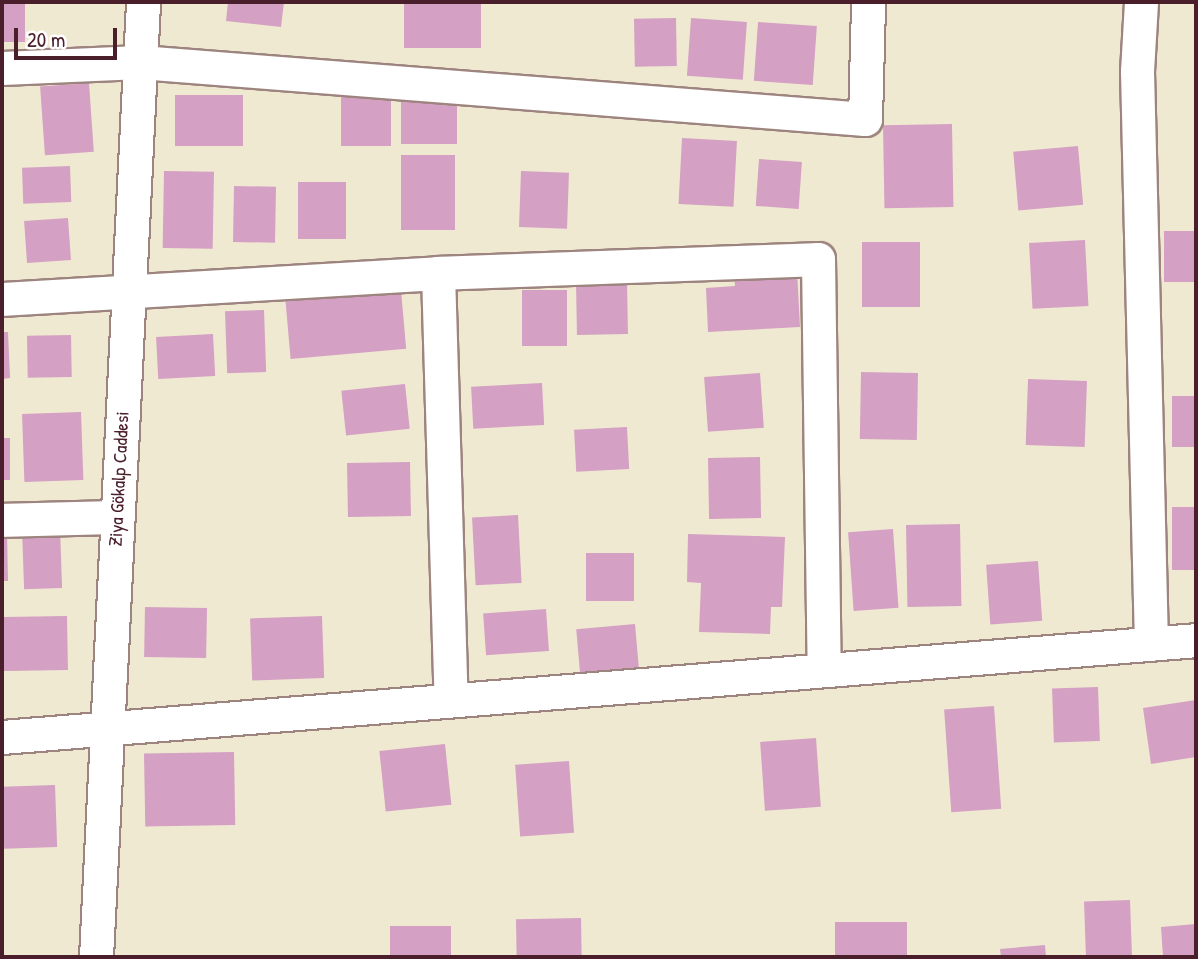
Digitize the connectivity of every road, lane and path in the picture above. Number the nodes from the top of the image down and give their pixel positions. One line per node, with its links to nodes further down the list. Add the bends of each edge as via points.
1 (143, 2): 4 (street, Ziya Gökalp Caddesi)
2 (868, 2): 4 (street, via 865,119)
3 (1141, 2): 12 (street, via 1137,71)
4 (139, 62): 5 (street); 7 (street, Ziya Gökalp Caddesi)
5 (2, 68)
6 (438, 273): 7 (street); 13 (street, via 818,259); 14 (street)
7 (128, 290): 8 (street); 9 (street, Ziya Gökalp Caddesi)
8 (2, 299)
9 (117, 517): 10 (street); 15 (street, Ziya Gökalp Caddesi)
10 (2, 520)
11 (1196, 640): 12 (street)
12 (1151, 644): 13 (street)
13 (824, 669): 14 (street)
14 (451, 700): 15 (street)
15 (106, 728): 16 (street); 17 (street, Ziya Gökalp Caddesi)
16 (2, 737)
17 (96, 957)

